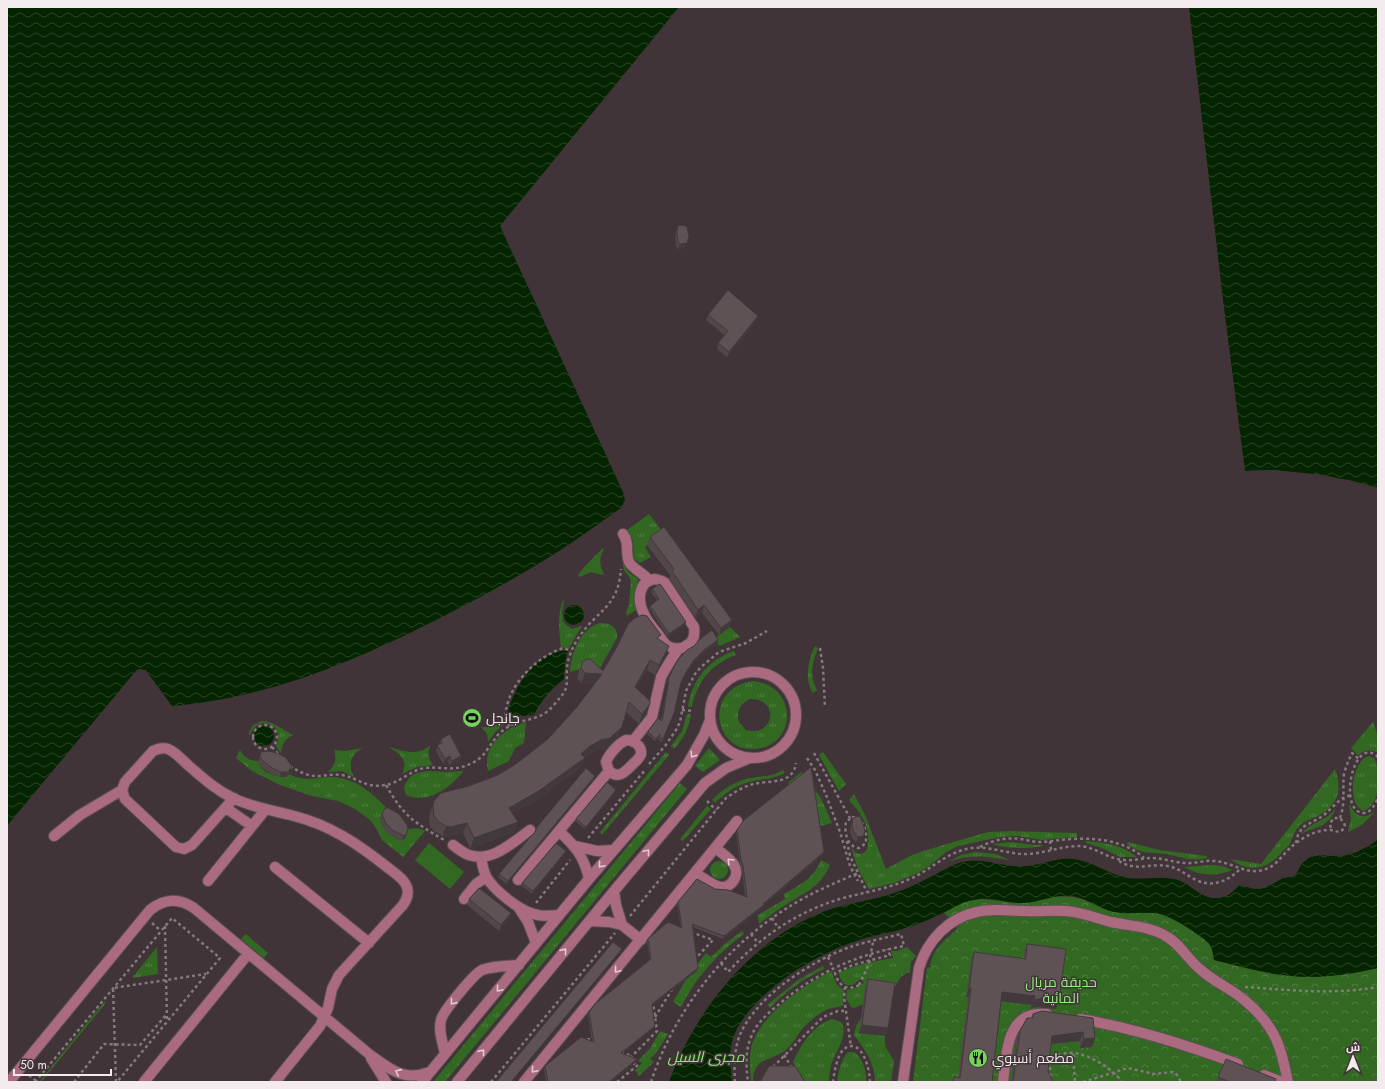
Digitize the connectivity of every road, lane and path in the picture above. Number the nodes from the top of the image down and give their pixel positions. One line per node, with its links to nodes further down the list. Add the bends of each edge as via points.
1 (623, 534): 3 (street, via 628,544 630,563)
2 (620, 562): 7 (path, via 620,578 615,595 605,610 579,637)
3 (649, 580): 6 (street, via 640,591 644,615 666,645); 6 (street, via 658,579 665,583 694,627 691,642)
4 (767, 631): 9 (path, via 746,643 719,652 710,659 690,682)
5 (820, 648): 8 (path)
6 (678, 649): 13 (street, via 662,677 652,717)
7 (571, 651): 12 (path, via 564,692 549,710 540,716); 12 (path, via 563,648 550,654 540,659 525,673 514,689 506,711 505,720)
8 (825, 707)
9 (682, 710): 10 (path); 46 (path, via 678,726 665,746)
10 (694, 711)
11 (710, 720): 17 (street, via 712,729 723,746 736,754); 17 (street, via 712,702 721,686 735,676 753,672 768,674 782,682 795,702 797,717 792,734 775,752 763,757); 49 (street, one-way to 49, via 687,765)
12 (510, 726): 24 (path, via 497,734 482,756 474,762 461,768 420,769)
13 (633, 742): 23 (street, via 624,741 609,756 606,762); 23 (street, via 640,749 641,754 637,760 621,774 616,775)
14 (272, 747): 14 (path, via 277,740 275,731 269,726 260,726 254,732 253,741 263,749); 19 (path)
15 (814, 753): 34 (path)
16 (1378, 757): 20 (path, via 1373,753 1366,753)
17 (750, 758): 63 (street, one-way to 17, via 705,783 726,768)
18 (807, 758): 62 (path, bridge, via 826,796 848,862)
19 (282, 759)
20 (1359, 759): 26 (path, via 1351,776); 27 (path, via 1352,753 1348,760 1344,775)
21 (286, 762): 24 (path, via 298,771 310,775 341,775 372,786)
22 (796, 763): 33 (path, via 788,778 745,787 726,798)
23 (609, 771): 40 (street)
24 (386, 785): 45 (path, via 408,816 426,830)
25 (122, 790): 28 (street, via 125,782 150,755 163,748 172,752 211,785); 31 (street, via 125,799 180,848 189,848); 41 (street, via 80,815)
26 (1350, 795): 27 (path); 29 (path, via 1354,808 1364,813 1370,811)
27 (1344, 797): 35 (path); 44 (path, via 1323,816 1303,827)
28 (234, 798): 31 (street); 32 (street)
29 (1378, 798)
30 (707, 802): 33 (path)
31 (226, 808): 37 (street)
32 (265, 810): 37 (street); 79 (street, via 301,818 336,831 402,879 408,892 406,901)
33 (716, 810): 71 (path)
34 (850, 818): 42 (path, via 846,824); 42 (path, via 855,816 862,821 866,830 866,841 862,848 857,848 852,846)
35 (1340, 818): 39 (path, via 1331,820); 39 (path, via 1344,823 1343,829 1337,832)
36 (737, 821): 47 (street)
37 (252, 826): 61 (street)
38 (530, 830): 51 (street, via 495,853)
39 (1331, 830): 44 (path, via 1316,832)
40 (559, 831): 46 (street); 60 (street)
41 (54, 836)
42 (847, 838): 57 (path, via 850,856)
43 (1050, 841): 48 (path, via 1003,839); 50 (path); 53 (path, via 1104,840 1123,845)
44 (1296, 843): 55 (path, via 1268,869 1251,871)
45 (453, 845): 51 (street, via 465,853)
46 (578, 848): 49 (street); 59 (street); 66 (path)
47 (716, 848): 56 (street); 56 (street, one-way to 47, via 717,886 726,886 733,882 736,873 734,865)
48 (979, 848): 50 (path, via 1022,854); 64 (path, via 957,852 912,878 890,887)
49 (614, 850): 59 (street, one-way to 59)
50 (1051, 850): 52 (path, via 1073,846 1086,847)
51 (481, 857): 58 (street)
52 (1117, 859): 53 (path); 55 (path, via 1134,867 1172,867 1196,880 1210,883 1224,881)
53 (1145, 859): 55 (path, via 1159,858 1186,863 1221,862)
54 (275, 867): 79 (street)
55 (1241, 868)
56 (695, 873): 77 (street)
57 (858, 873): 64 (path); 68 (path, via 813,893)
58 (486, 877): 65 (street, via 476,884); 66 (street, via 495,888)
59 (589, 879): 67 (street)
60 (518, 880)
61 (208, 881)
62 (858, 881)
63 (614, 891): 69 (street); 71 (street)
64 (867, 892): 73 (path, via 821,906)
65 (464, 899)
66 (524, 910): 67 (street, via 543,916); 80 (street)
67 (559, 915): 80 (street)
68 (772, 918): 73 (path); 76 (path)
69 (590, 921): 71 (street); 127 (street, one-way to 69)
70 (151, 923): 74 (path)
71 (622, 924): 77 (street); 128 (path)
72 (165, 926): 74 (path); 89 (path, via 172,918 220,958); 90 (path)
73 (778, 928): 81 (path)
74 (161, 930): 94 (path)
75 (685, 930): 87 (path, via 713,940)
76 (751, 934): 81 (path); 85 (path)
77 (641, 940): 129 (street, one-way to 129)
78 (873, 942): 93 (path, bridge, via 869,964 859,984 853,988)
79 (369, 943): 101 (street, via 339,975 332,989)
80 (536, 943): 86 (street)
81 (758, 943): 85 (path, via 728,972)
82 (887, 949): 84 (path, via 904,946 901,934 865,942); 88 (path); 93 (path, via 890,956 853,965 835,973 839,983)
83 (248, 954): 101 (street); 120 (street, via 187,904 172,900 157,904); 123 (street)
84 (828, 957): 88 (path); 132 (path, via 803,970 780,987 751,1016 739,1036 736,1048)
85 (721, 963): 131 (path, via 705,981 678,1021 666,1042)
86 (519, 964): 110 (street, one-way to 110); 110 (street, one-way to 110, via 486,969 474,975 441,1018 440,1030)
87 (691, 964)
88 (833, 968): 133 (path, via 794,992 770,1011 757,1027 746,1055)
89 (207, 974): 90 (path); 103 (path)
90 (166, 980): 94 (path); 98 (path)
91 (676, 984): 100 (path)
92 (1244, 986): 95 (path, via 1298,992)
93 (845, 987): 97 (path)
94 (113, 988): 106 (path); 119 (path)
95 (1378, 988)
96 (653, 1002): 100 (path)
97 (847, 1010): 107 (path); 112 (path, via 823,1017)
98 (167, 1014): 103 (path); 106 (path, via 140,1045)
99 (1059, 1016): 137 (street, via 1030,1014 1018,1022 1009,1041)
100 (655, 1017): 113 (path, via 657,1031)
101 (325, 1018): 109 (street); 124 (street)
102 (1072, 1018): 143 (street, via 1171,1042)
103 (167, 1022): 122 (path)
104 (587, 1039): 105 (path)
105 (594, 1042)
106 (114, 1044): 121 (path, via 104,1044); 122 (path)
107 (851, 1047): 134 (path, via 841,1052); 135 (path, via 860,1051 866,1060)
108 (616, 1051): 113 (path)
109 (369, 1054): 115 (street, one-way to 109, via 418,1076 405,1075 394,1071); 125 (street)
110 (445, 1054): 115 (street)
111 (1073, 1054): 117 (path, via 1097,1060); 138 (path, via 1059,1055 1053,1059 1050,1063); 139 (path)
112 (784, 1055): 114 (path); 116 (path)
113 (631, 1057): 130 (path, via 627,1061 638,1065)
114 (792, 1069)
115 (430, 1072): 126 (street)
116 (768, 1072)
117 (1113, 1072): 140 (path); 141 (path); 142 (path, via 1128,1068 1154,1074 1173,1072)
118 (28, 1074): 119 (path)
119 (36, 1081)
120 (9, 1082)
121 (74, 1082)
122 (116, 1082)
123 (144, 1082)
124 (275, 1082)
125 (386, 1082)
126 (422, 1082)
127 (457, 1082)
128 (491, 1082)
129 (524, 1082)
130 (617, 1082)
131 (651, 1082)
132 (735, 1082)
133 (748, 1082)
134 (833, 1082)
135 (870, 1082)
136 (903, 1082): 144 (street, via 922,958 935,937 955,920 978,912 1002,910 1081,913 1165,935 1181,948 1195,966 1243,998 1263,1018 1278,1043)
137 (1003, 1082)
138 (1051, 1082)
139 (1075, 1082)
140 (1083, 1082)
141 (1122, 1082)
142 (1181, 1082)
143 (1282, 1082)
144 (1288, 1082)

